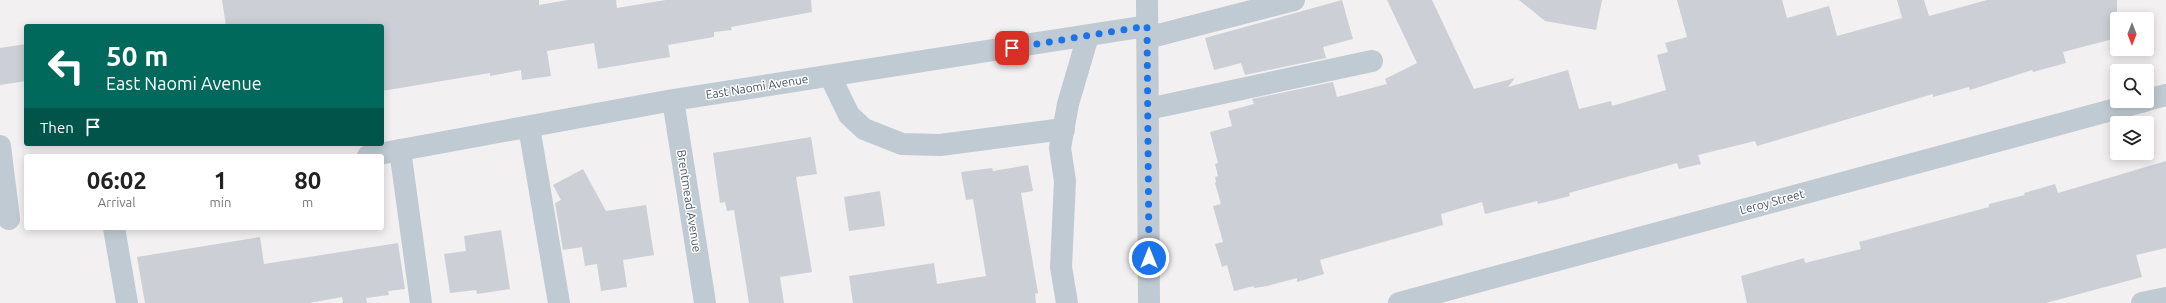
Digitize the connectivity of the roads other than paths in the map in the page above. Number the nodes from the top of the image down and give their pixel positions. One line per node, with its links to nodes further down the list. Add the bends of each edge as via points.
1 (1147, 0): 3 (street)
2 (1294, 0): 3 (street, East Naomi Avenue)
3 (1147, 32): 4 (street, East Naomi Avenue); 11 (street)
4 (1088, 36): 6 (street, East Naomi Avenue); 13 (street, via 1068,104)
5 (1372, 61): 11 (street)
6 (830, 76): 9 (street, East Naomi Avenue); 13 (street, via 849,115 864,129 902,144 940,144)
7 (2166, 95): 8 (street, Leroy Street)
8 (2154, 99)
9 (673, 100): 12 (street, East Naomi Avenue); 23 (street, Brentmead Avenue)
10 (2120, 108): 26 (street, Leroy Street)
11 (1148, 109): 25 (street)
12 (529, 127): 15 (street, East Naomi Avenue); 22 (street)
13 (1064, 129): 24 (street, via 1060,148 1065,181 1061,267)
14 (0, 146): 17 (street)
15 (400, 150): 16 (street, East Naomi Avenue); 21 (street)
16 (379, 154)
17 (12, 219)
18 (114, 230): 20 (street)
19 (2166, 298): 27 (street)
20 (127, 303)
21 (421, 303)
22 (559, 303)
23 (705, 303)
24 (1067, 303)
25 (1149, 303)
26 (1399, 303)
27 (2142, 303)

